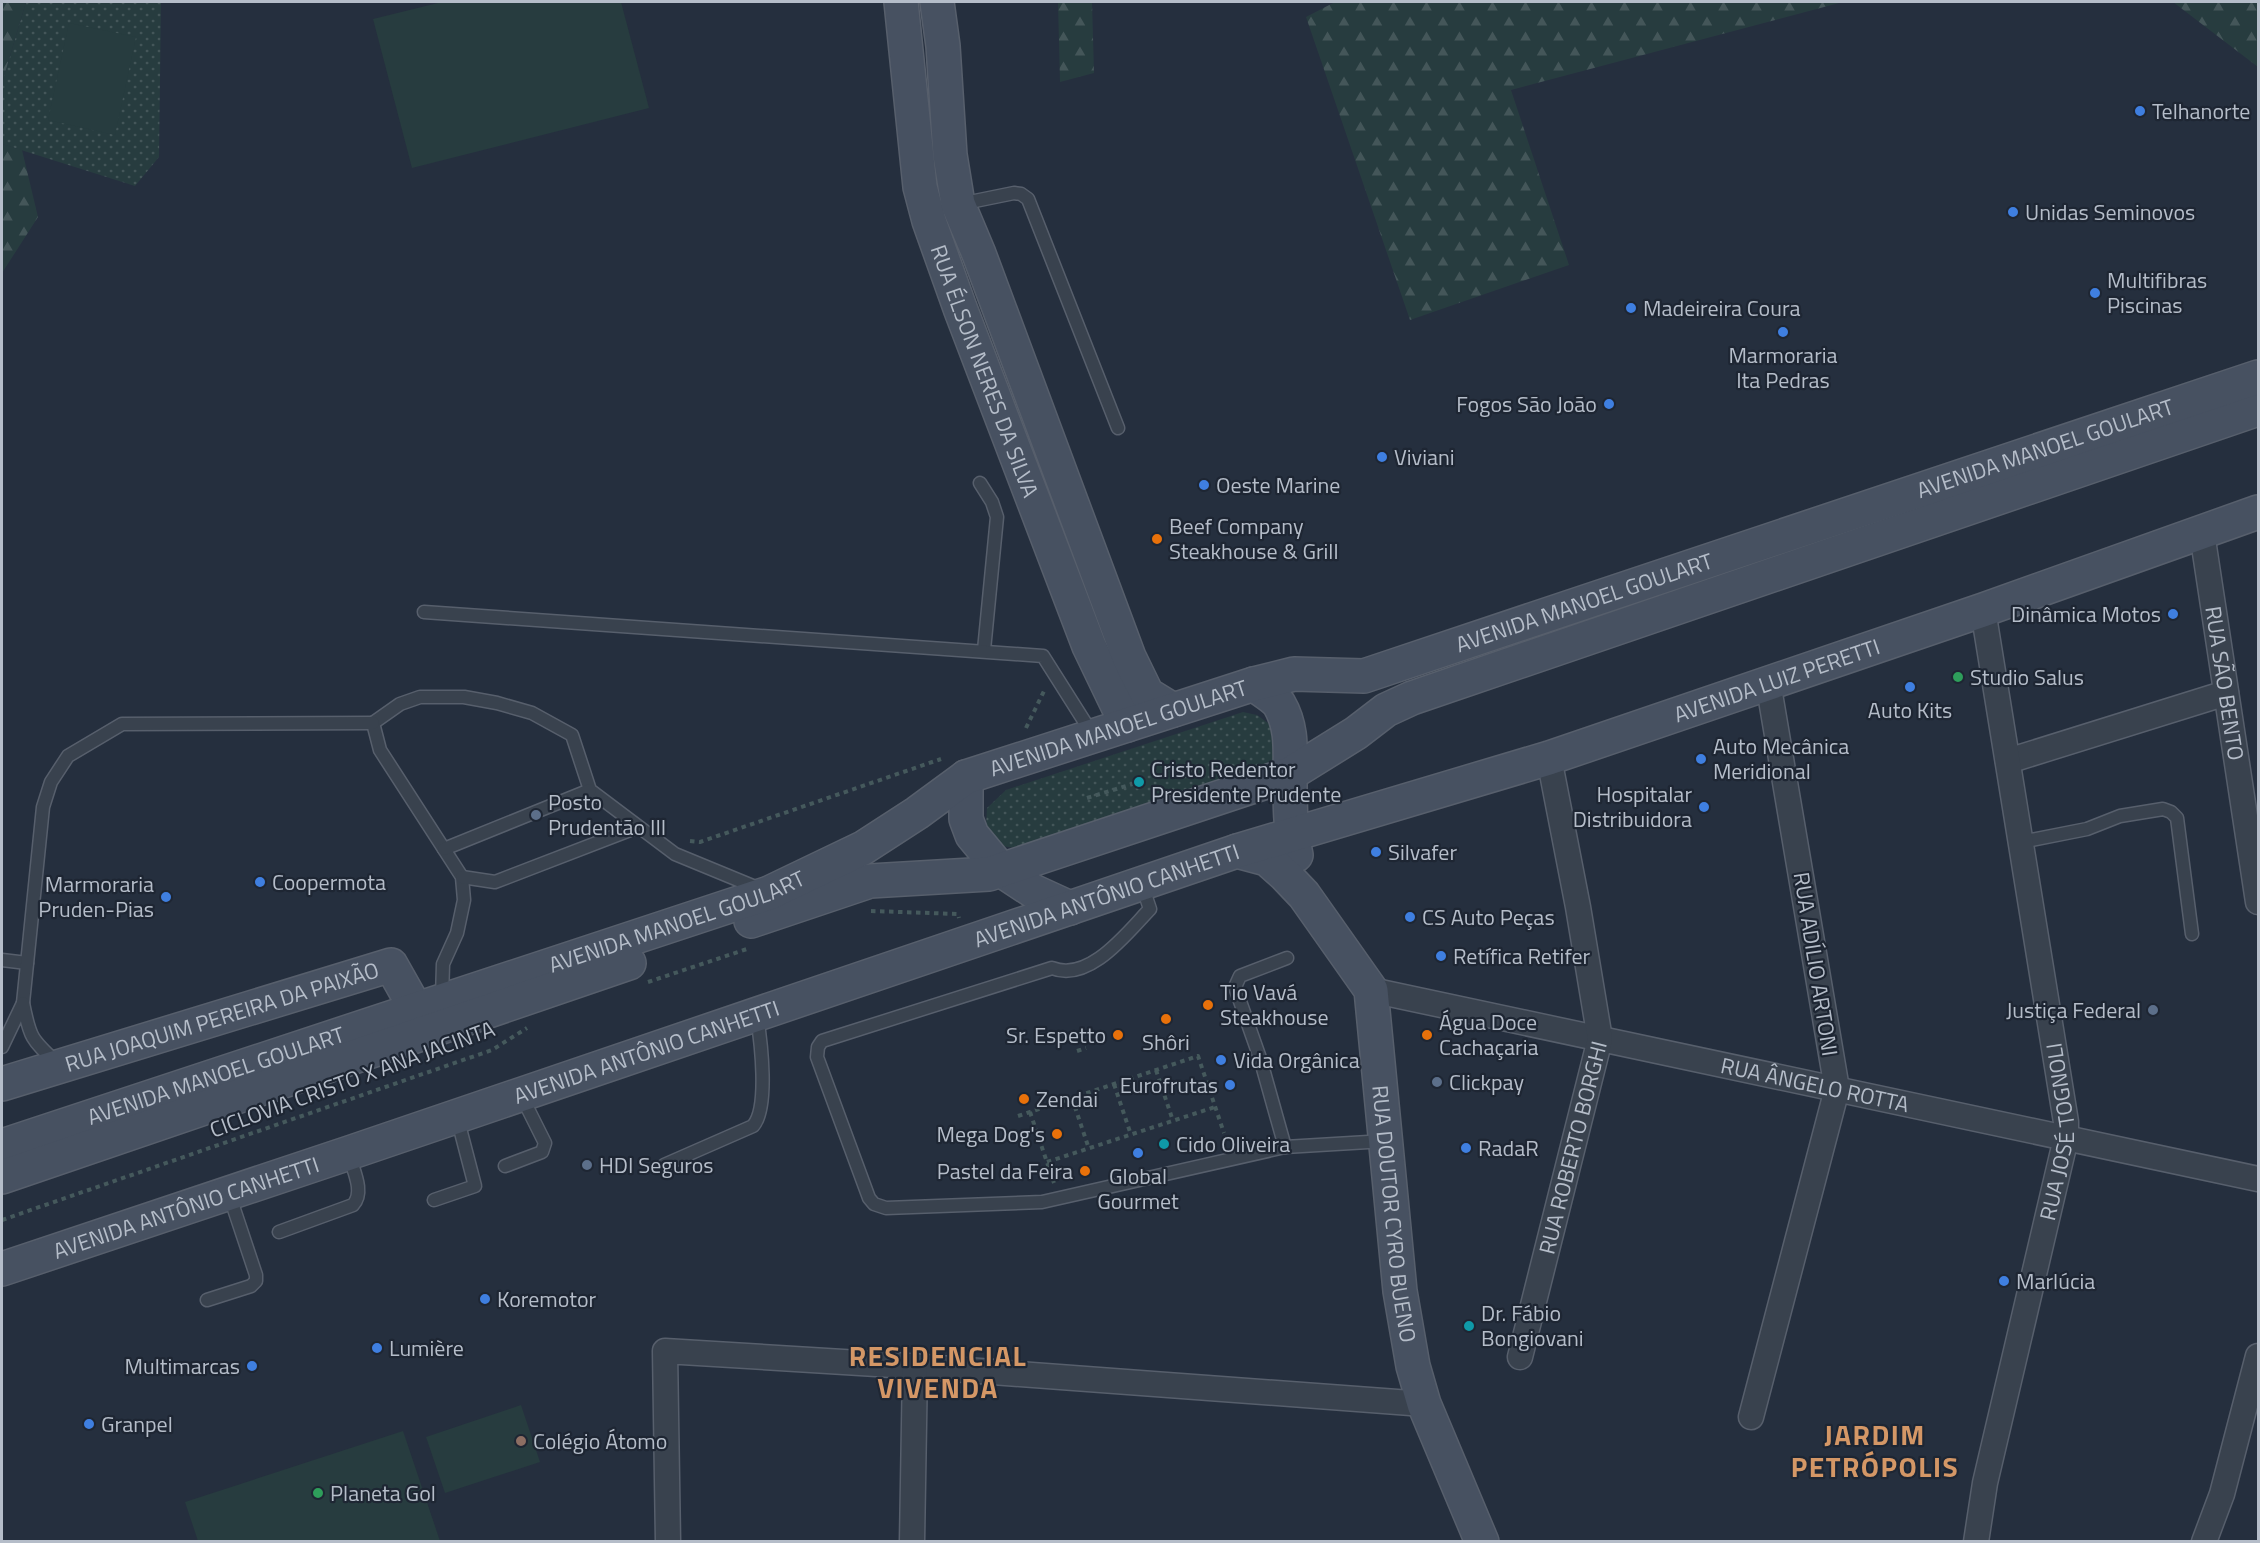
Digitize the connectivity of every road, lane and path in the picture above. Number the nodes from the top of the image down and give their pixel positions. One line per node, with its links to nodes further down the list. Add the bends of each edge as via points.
1 (901, 2): 9 (street, RUA ÉLSON NERES DA SILVA, via 920,187 929,221)
2 (937, 2): 3 (street, RUA ÉLSON NERES DA SILVA)
3 (958, 204): 6 (lane, via 1014,193 1028,199); 7 (street, RUA ÉLSON NERES DA SILVA)
4 (2259, 377): 16 (street, AVENIDA MANOEL GOULART, via 1364,676 1294,674)
5 (2259, 409): 27 (street, AVENIDA MANOEL GOULART, via 1412,698 1386,710)
6 (1118, 428)
7 (1064, 481): 9 (street); 19 (street, RUA ÉLSON NERES DA SILVA, via 1129,657 1147,694)
8 (980, 483): 14 (lane, via 997,517)
9 (1031, 492): 21 (street, RUA ÉLSON NERES DA SILVA, via 1089,646)
10 (2259, 512): 11 (street, AVENIDA LUIZ PERETTI)
11 (2202, 533): 12 (street, AVENIDA LUIZ PERETTI); 18 (street, RUA SÃO BENTO)
12 (1983, 610): 15 (street, AVENIDA LUIZ PERETTI); 25 (street, RUA JOSÉ TOGNOLI)
13 (424, 612): 14 (lane)
14 (984, 650): 23 (lane, via 1043,656)
15 (1768, 682): 24 (street, AVENIDA LUIZ PERETTI); 65 (street, RUA ADÍLIO ARTONI)
16 (1254, 684): 19 (street, AVENIDA MANOEL GOULART); 27 (street, via 1278,703 1289,729)
17 (1044, 691): 22 (path)
18 (2226, 693): 25 (street); 42 (street, RUA SÃO BENTO)
19 (1173, 710): 21 (street, AVENIDA MANOEL GOULART)
20 (373, 723): 29 (lane, via 400,704 420,696 464,697 532,713 572,735); 35 (lane, via 380,750); 50 (lane, via 122,724 68,756 51,782 43,807)
21 (1127, 725): 23 (street, AVENIDA MANOEL GOULART)
22 (1024, 730)
23 (1094, 736): 26 (street, AVENIDA MANOEL GOULART)
24 (1549, 759): 32 (street, AVENIDA LUIZ PERETTI); 57 (street, RUA ROBERTO BORGHI)
25 (2008, 761): 34 (street, RUA JOSÉ TOGNOLI)
26 (958, 767): 33 (path, via 700,842); 37 (street, via 972,835); 40 (street, AVENIDA MANOEL GOULART, via 917,813 863,848)
27 (1290, 774): 32 (street); 37 (street, AVENIDA MANOEL GOULART)
28 (1139, 782): 30 (path)
29 (590, 790): 31 (lane); 35 (lane)
30 (1087, 798)
31 (638, 828): 38 (lane, via 495,882); 40 (lane, via 675,854)
32 (1292, 836): 36 (street, AVENIDA ANTÔNIO CANHETTI); 41 (street)
33 (680, 839)
34 (2021, 842): 45 (lane, via 2087,829 2120,816 2163,809 2171,812 2177,818); 75 (street, RUA JOSÉ TOGNOLI)
35 (444, 849): 38 (lane)
36 (1237, 851): 39 (street, AVENIDA ANTÔNIO CANHETTI); 41 (street, via 1267,859)
37 (1001, 870): 43 (street); 84 (street, AVENIDA MANOEL GOULART, via 948,878 870,881)
38 (462, 877): 54 (lane, via 464,900 457,933)
39 (1141, 884): 43 (street, AVENIDA ANTÔNIO CANHETTI); 78 (lane, via 1150,909 1100,960 1069,972 1052,968 822,1041 817,1057 869,1198 886,1208 1042,1202)
40 (769, 893): 54 (street, AVENIDA MANOEL GOULART)
41 (1304, 895): 52 (street)
42 (2259, 902)
43 (1070, 908): 46 (street, AVENIDA ANTÔNIO CANHETTI)
44 (865, 910): 46 (path, via 958,914)
45 (2192, 934)
46 (964, 944): 55 (street, AVENIDA ANTÔNIO CANHETTI)
47 (753, 947): 51 (path)
48 (1287, 958): 78 (lane, via 1240,976 1236,987)
49 (2, 960): 50 (lane)
50 (27, 963): 53 (lane)
51 (641, 984)
52 (1371, 990): 57 (street, RUA ÂNGELO ROTTA); 76 (street, RUA DOUTOR CYRO BUENO)
53 (23, 1003): 58 (lane); 61 (lane, via 29,1033)
54 (429, 1006): 61 (street, RUA JOAQUIM PEREIRA DA PAIXÃO, via 391,965); 77 (street, AVENIDA MANOEL GOULART)
55 (756, 1015): 66 (street, AVENIDA ANTÔNIO CANHETTI); 82 (lane, via 763,1074 759,1120)
56 (531, 1026): 89 (path, CICLOVIA CRISTO X ANA JACINTA, via 492,1050)
57 (1599, 1039): 65 (street, RUA ÂNGELO ROTTA); 94 (street, RUA ROBERTO BORGHI)
58 (2, 1047)
59 (1086, 1048): 60 (path)
60 (1077, 1051)
61 (61, 1067): 63 (street, RUA JOAQUIM PEREIRA DA PAIXÃO)
62 (1156, 1070): 64 (path); 68 (path, via 1197,1056); 72 (path)
63 (2, 1084)
64 (1114, 1084): 67 (path); 74 (path)
65 (1837, 1089): 75 (street, RUA ÂNGELO ROTTA); 97 (street, RUA ADÍLIO ARTONI)
66 (520, 1094): 70 (street, AVENIDA ANTÔNIO CANHETTI); 83 (lane, via 544,1148)
67 (1072, 1098): 69 (path); 79 (path)
68 (1215, 1107): 72 (path); 73 (path)
69 (1030, 1112): 71 (path); 81 (path)
70 (457, 1116): 80 (street, AVENIDA ANTÔNIO CANHETTI); 88 (lane, via 475,1186)
71 (1018, 1116)
72 (1173, 1120): 74 (path)
73 (1224, 1133)
74 (1131, 1135): 79 (path)
75 (2066, 1138): 85 (street, RUA ÂNGELO ROTTA); 101 (street, RUA JOSÉ TOGNOLI, via 1985,1483)
76 (1384, 1141): 78 (lane); 96 (street, RUA DOUTOR CYRO BUENO, via 1400,1291)
77 (2, 1146)
78 (1286, 1147)
79 (1089, 1149): 81 (path)
80 (348, 1153): 87 (street, AVENIDA ANTÔNIO CANHETTI); 90 (lane, via 360,1192 353,1205)
81 (1047, 1162): 86 (path)
82 (664, 1165)
83 (505, 1166)
84 (2, 1177)
85 (2259, 1179)
86 (1056, 1189)
87 (229, 1193): 91 (street, AVENIDA ANTÔNIO CANHETTI); 92 (lane, via 256,1281)
88 (434, 1200)
89 (2, 1220)
90 (279, 1232)
91 (2, 1269)
92 (207, 1300)
93 (2259, 1356): 102 (street, via 2222,1494)
94 (1520, 1357)
95 (915, 1366): 96 (street); 98 (street, via 665,1351); 99 (street)
96 (1424, 1404): 100 (street, RUA DOUTOR CYRO BUENO)
97 (1751, 1418)
98 (668, 1542)
99 (912, 1542)
100 (1482, 1542)
101 (1976, 1542)
102 (2204, 1542)

